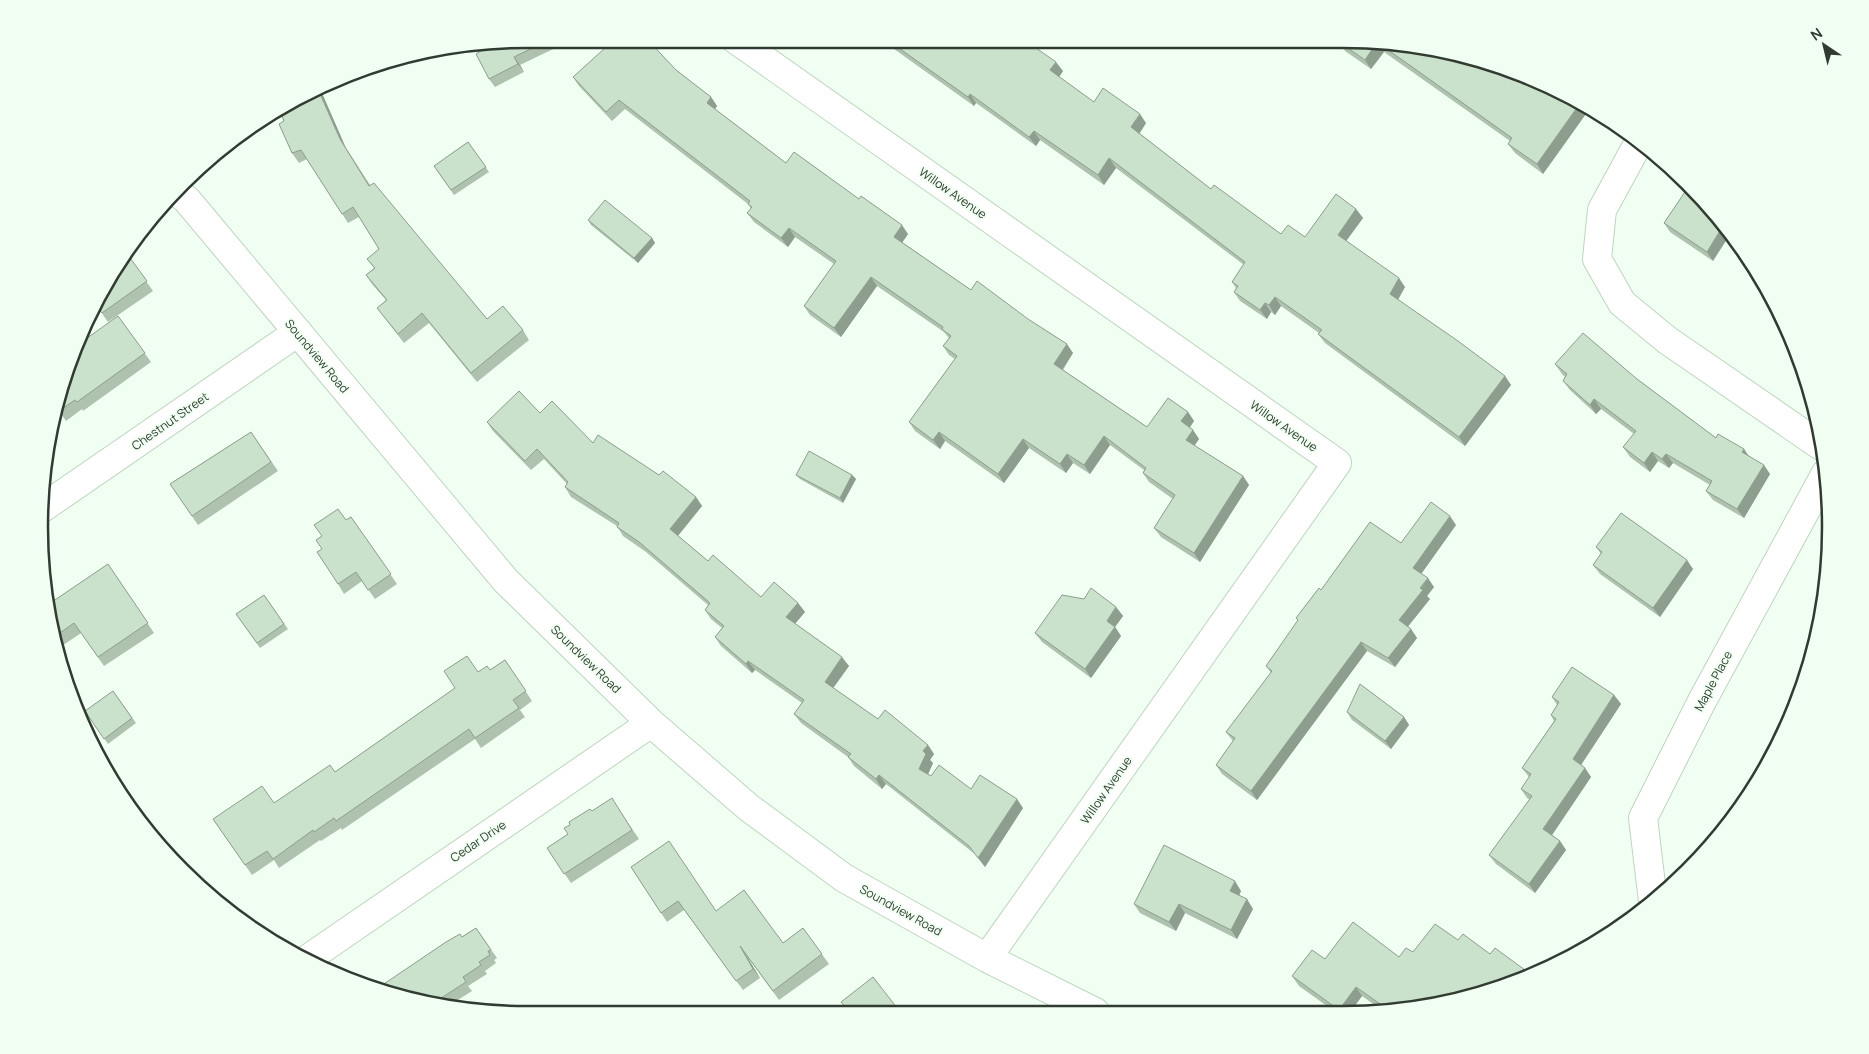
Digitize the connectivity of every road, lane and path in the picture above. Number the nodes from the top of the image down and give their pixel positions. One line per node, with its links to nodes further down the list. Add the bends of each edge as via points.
1 (748, 48): 11 (street, Willow Avenue, via 1337,463)
2 (1636, 149): 5 (street, via 1602,210 1598,258 1622,304 1667,340)
3 (181, 195): 4 (street, Soundview Road)
4 (298, 332): 7 (street, Chestnut Street); 8 (street, Soundview Road, via 506,581)
5 (1813, 441)
6 (1819, 486): 9 (street, Maple Place, via 1643,818)
7 (49, 504)
8 (651, 723): 10 (street, Cedar Drive); 11 (street, Soundview Road, via 748,807 844,878)
9 (1651, 893)
10 (312, 956)
11 (987, 958): 12 (street, Soundview Road)
12 (1082, 1006)

